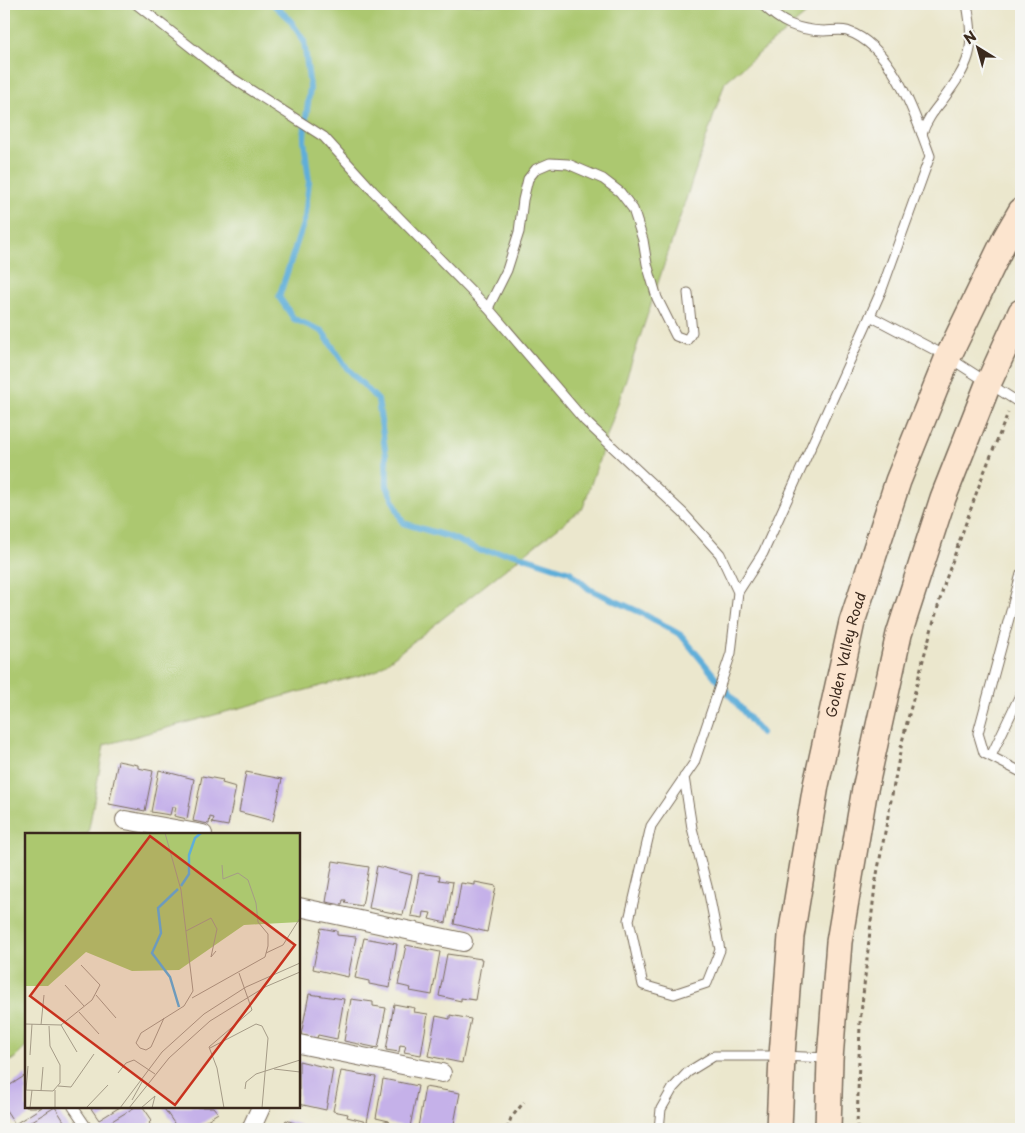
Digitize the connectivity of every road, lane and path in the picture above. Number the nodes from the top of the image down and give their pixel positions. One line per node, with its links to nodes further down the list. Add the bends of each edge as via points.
1 (136, 4): 7 (lane, via 221,71 324,137)
2 (762, 4): 4 (lane, via 780,20 800,29 846,31 867,42 887,62)
3 (967, 4): 4 (lane, via 972,40 968,58 961,75 926,122)
4 (922, 134): 9 (lane, via 930,156)
5 (1021, 211): 10 (main road, Golden Valley Road)
6 (688, 293): 7 (lane, via 692,332 687,340 676,336 657,298 633,209 620,192 603,179 568,164 550,163 536,169 528,179 519,232 508,270)
7 (488, 308): 14 (lane, via 585,421 682,513 720,554)
8 (1021, 312): 11 (main road)
9 (870, 316): 10 (lane); 14 (lane, via 763,553)
10 (948, 357): 11 (lane); 24 (main road, Golden Valley Road, via 898,481 852,622 816,785 791,936)
11 (989, 382): 12 (lane); 25 (main road, via 943,498 899,634 864,794 839,942)
12 (1017, 401): 36 (path, via 981,480 945,582 902,742 875,885 860,1023)
13 (1021, 574): 16 (lane, via 978,733 984,753)
14 (738, 592): 18 (lane, via 731,653 694,763)
15 (1021, 693): 16 (lane)
16 (991, 756): 17 (lane)
17 (1021, 772)
18 (684, 777): 18 (lane, via 692,828 720,950 707,983 674,994 643,985 630,920 651,826)
19 (125, 820): 20 (street)
20 (197, 833)
21 (300, 907): 22 (street)
22 (463, 942)
23 (300, 1044): 26 (street)
24 (782, 1056): 25 (lane); 30 (main road, Golden Valley Road); 34 (lane, via 714,1056 688,1072 673,1088 661,1109)
25 (830, 1059): 35 (main road)
26 (442, 1073)
27 (524, 1102): 33 (path, via 511,1118)
28 (74, 1108): 31 (lane)
29 (261, 1108): 32 (street)
30 (785, 1126)
31 (88, 1129)
32 (251, 1129)
33 (508, 1129)
34 (659, 1129)
35 (828, 1129)
36 (857, 1129)

